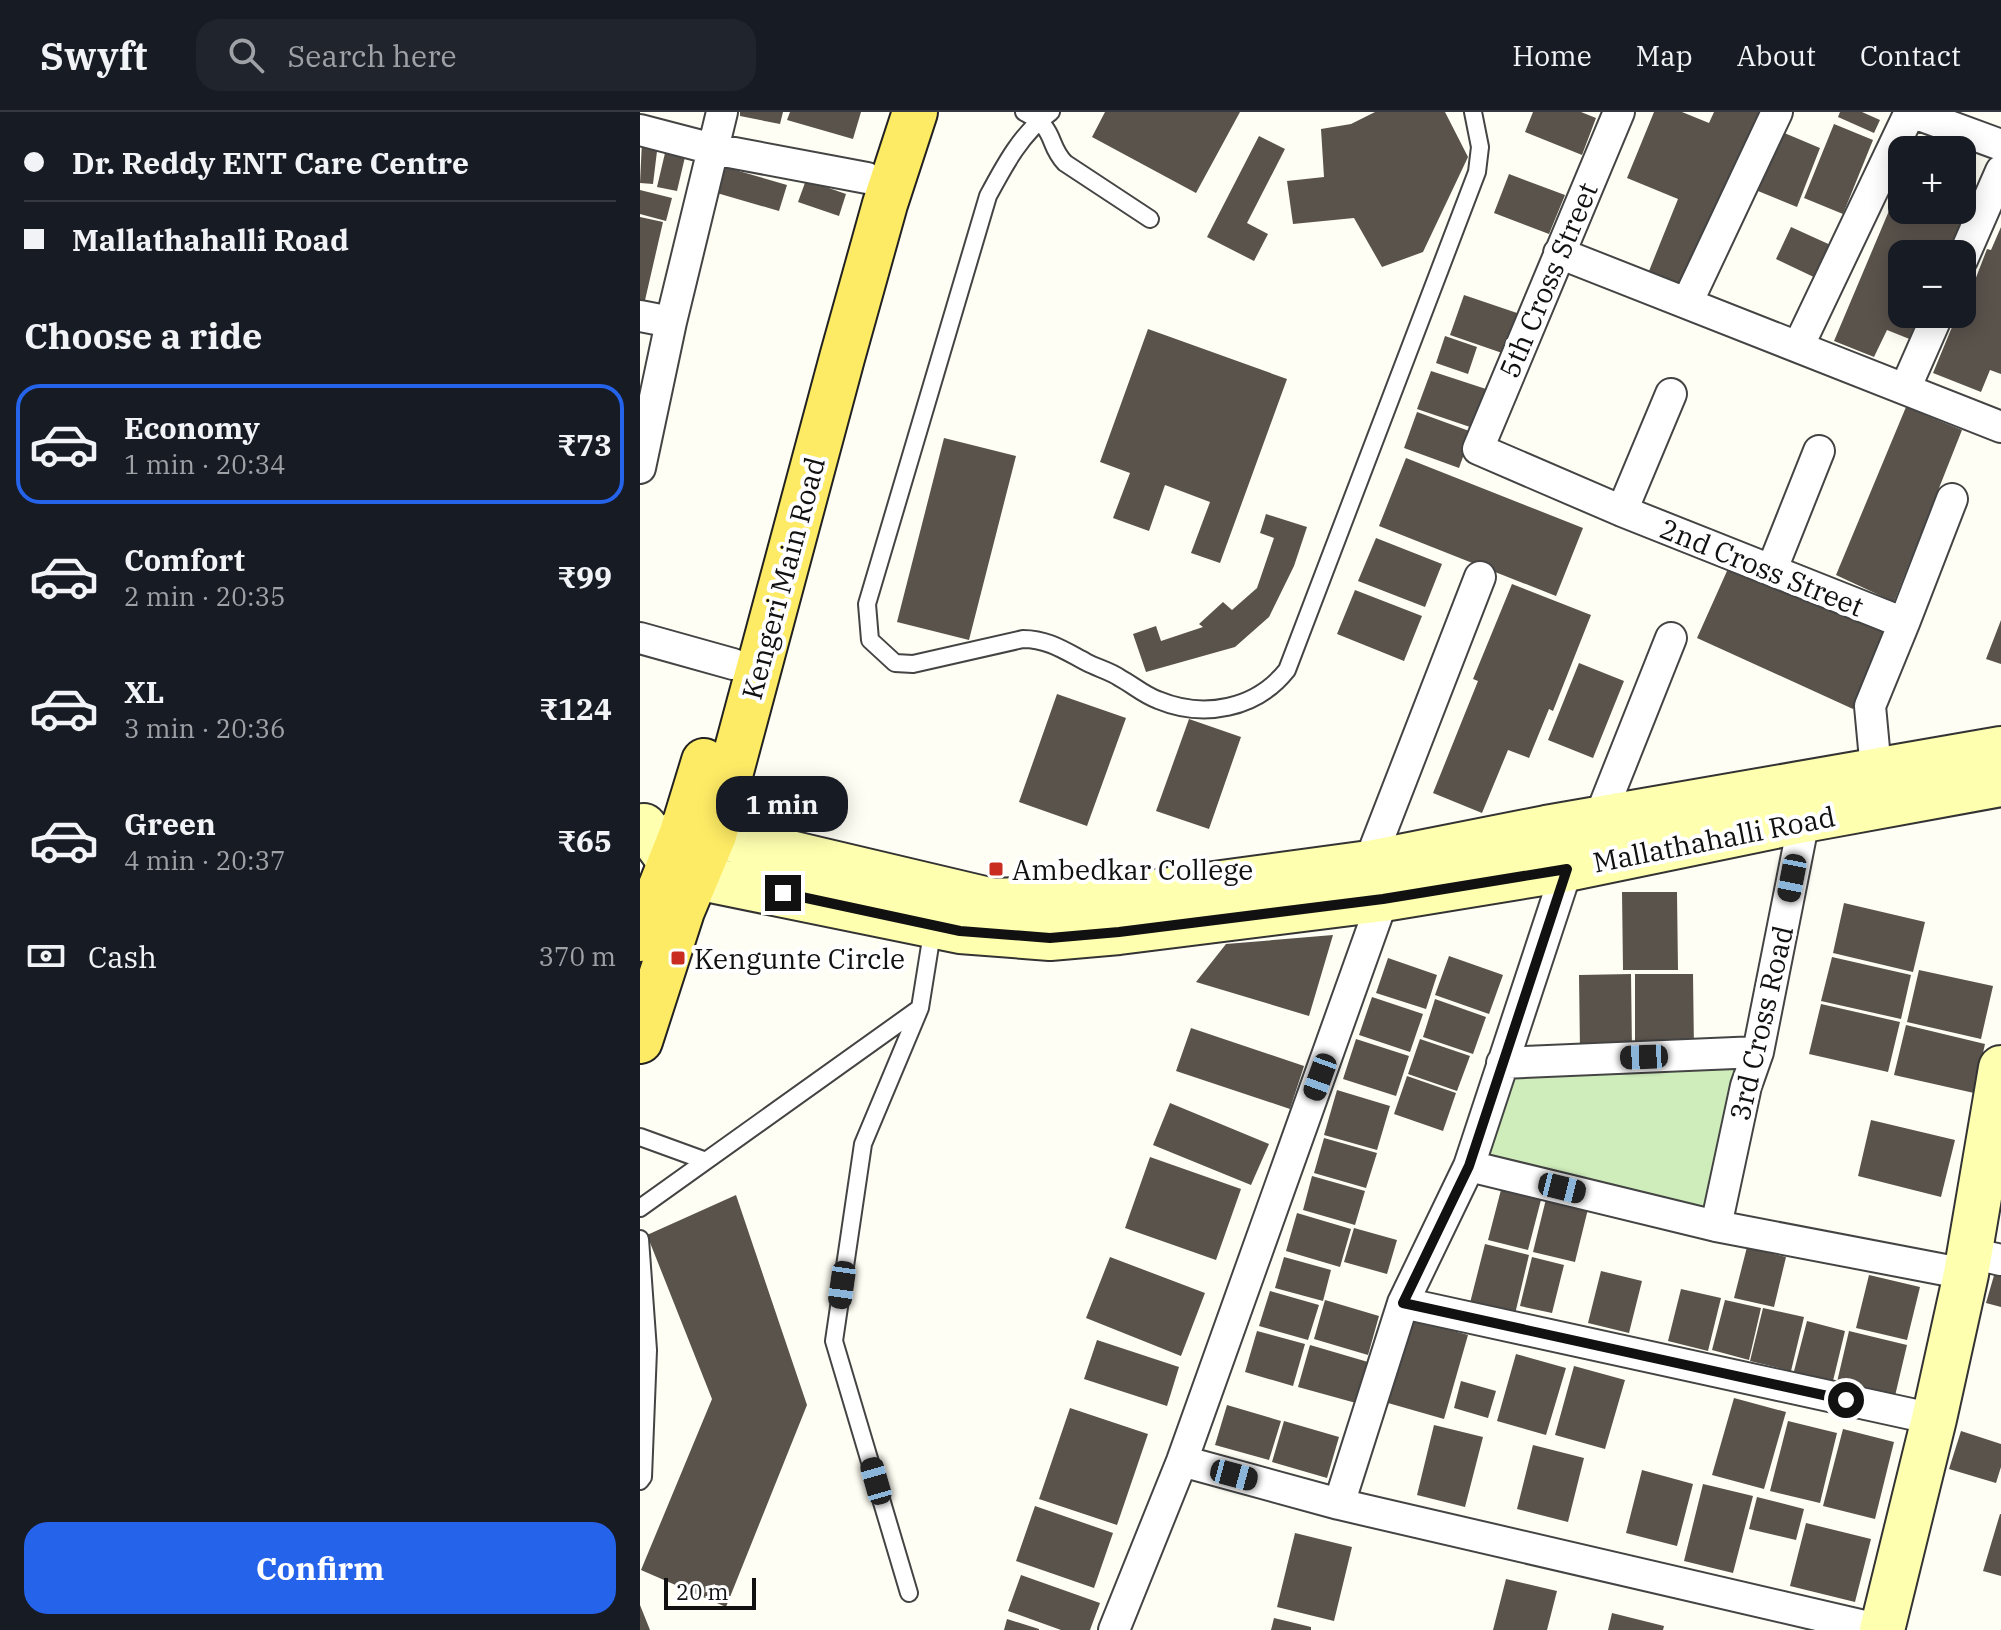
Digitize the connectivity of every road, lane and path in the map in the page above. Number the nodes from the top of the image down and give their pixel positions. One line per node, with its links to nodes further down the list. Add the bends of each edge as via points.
1 (722, 112): 12 (street)
2 (883, 112): 14 (main road, Kengeri Main Road)
3 (915, 112): 42 (main road, Kengeri Main Road, via 859,296)
4 (1024, 112): 9 (lane)
5 (1473, 112): 9 (lane, via 1480,147 1477,172 1287,670 1263,693 1224,708 1158,700 1040,639 913,664 895,663 870,640 867,604 988,196 1012,154)
6 (1619, 112): 17 (street, 5th Cross Street)
7 (1777, 112): 18 (street)
8 (1910, 112): 11 (street); 22 (street)
9 (1046, 116): 15 (lane, via 1057,155 1065,163)
10 (640, 130): 12 (street)
11 (2001, 145)
12 (713, 149): 14 (street); 20 (street)
13 (2001, 171): 16 (street)
14 (867, 178): 36 (main road, Kengeri Main Road, via 816,379)
15 (1150, 219)
16 (1971, 240)
17 (1559, 253): 18 (street); 26 (street, 5th Cross Street)
18 (1687, 303): 22 (street)
19 (640, 316): 20 (street)
20 (671, 322): 28 (street)
21 (1932, 328): 23 (street)
22 (1798, 347): 23 (street)
23 (1905, 389): 25 (street)
24 (1671, 394): 30 (street)
25 (2001, 427)
26 (1478, 449): 30 (street, 2nd Cross Street)
27 (1819, 451): 31 (street)
28 (640, 468)
29 (1952, 499): 33 (street)
30 (1622, 511): 31 (street, 2nd Cross Street)
31 (1772, 569): 33 (street, 2nd Cross Street)
32 (1480, 577): 44 (street)
33 (1904, 623): 38 (street, via 1870,706)
34 (640, 638): 36 (street)
35 (1671, 638): 40 (street)
36 (733, 664): 42 (main road, Kengeri Main Road)
37 (2001, 749): 38 (main road, Mallathahalli Road)
38 (1876, 770): 40 (main road, Mallathahalli Road)
39 (2001, 784): 41 (main road, Mallathahalli Road)
40 (1599, 819): 44 (main road, Mallathahalli Road)
41 (1804, 820): 43 (main road, Mallathahalli Road); 49 (street, 3rd Cross Road)
42 (675, 843): 44 (main road, Mallathahalli Road, via 993,901); 45 (main road, Mallathahalli Road); 46 (main road, Kengeri Main Road); 48 (main road, Kengeri Main Road, via 682,911)
43 (1567, 869): 44 (main road, Mallathahalli Road); 50 (street)
44 (1376, 881): 45 (main road, Mallathahalli Road, via 1119,932 1050,938); 61 (street)
45 (933, 925): 47 (lane)
46 (640, 939)
47 (920, 1008): 53 (lane); 64 (lane, via 863,1144 834,1341)
48 (640, 1041)
49 (1758, 1052): 50 (street); 56 (street, 3rd Cross Road)
50 (1502, 1063): 54 (street)
51 (2001, 1068): 58 (main road)
52 (640, 1137): 53 (lane)
53 (706, 1161): 55 (lane)
54 (1469, 1166): 56 (street); 59 (street)
55 (640, 1208)
56 (1716, 1226): 58 (street)
57 (640, 1239): 62 (lane, via 648,1350)
58 (1979, 1263): 60 (main road)
59 (1403, 1303): 60 (street); 63 (street)
60 (1934, 1419): 66 (main road)
61 (1182, 1461): 63 (street); 65 (street)
62 (640, 1481)
63 (1339, 1504): 66 (street)
64 (909, 1593)
65 (1114, 1630)
66 (1882, 1630)

